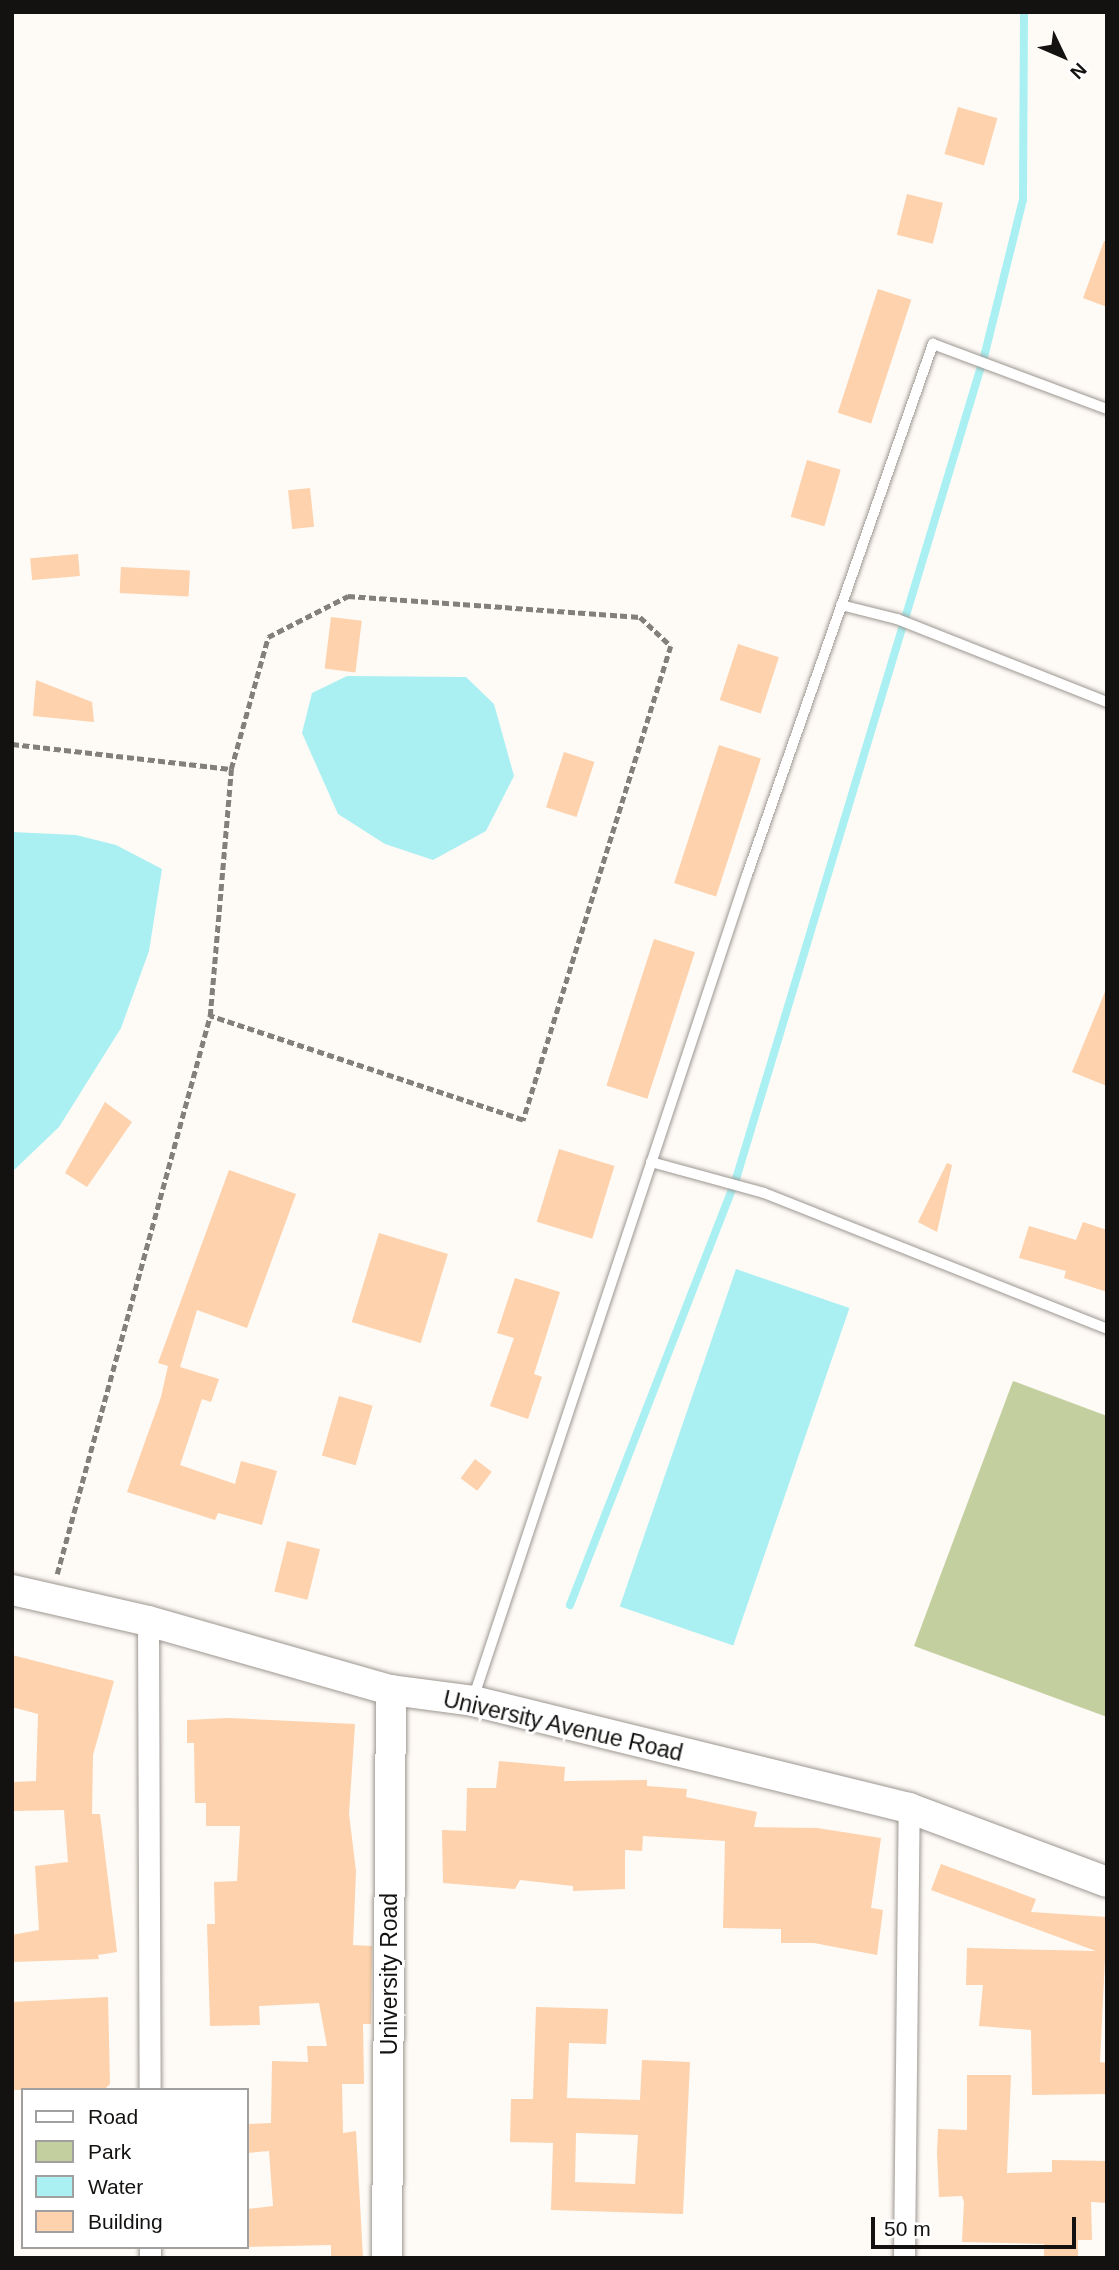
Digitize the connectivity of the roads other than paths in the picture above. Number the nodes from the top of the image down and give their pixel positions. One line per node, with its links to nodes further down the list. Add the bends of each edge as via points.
1 (1107, 409): 2 (lane, via 1013,378 933,344)
2 (841, 605): 3 (lane, via 928,630); 4 (lane)
3 (1107, 702)
4 (651, 1161): 5 (lane, via 764,1193); 9 (lane)
5 (1107, 1329)
6 (12, 1590): 7 (main road, University Avenue Road)
7 (148, 1621): 8 (main road, University Avenue Road); 12 (street)
8 (391, 1690): 9 (main road, University Avenue Road); 13 (main road, University Road)
9 (473, 1702): 10 (main road, University Avenue Road)
10 (909, 1808): 11 (main road, University Avenue Road); 14 (street)
11 (1107, 1882)
12 (150, 2088)
13 (387, 2258)
14 (904, 2258)

